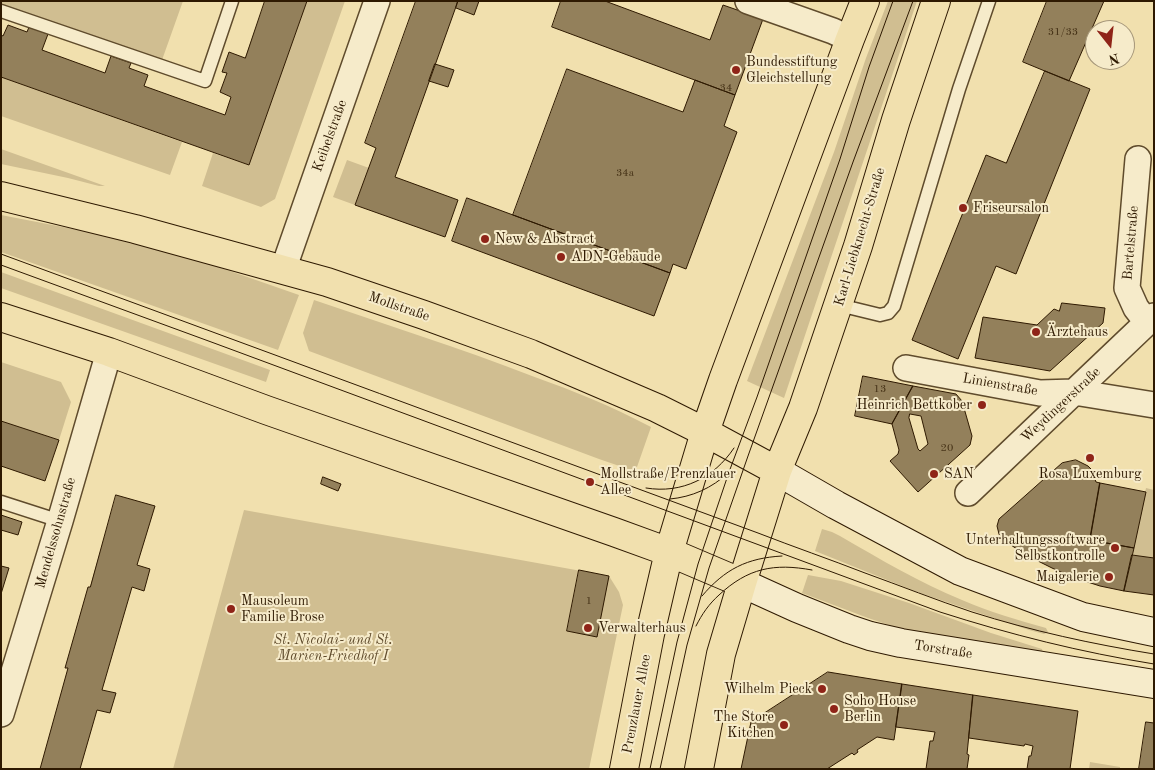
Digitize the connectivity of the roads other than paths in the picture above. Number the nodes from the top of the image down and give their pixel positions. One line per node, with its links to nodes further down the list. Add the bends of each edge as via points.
1 (232, 1): 7 (lane, via 205,81)
2 (377, 1): 11 (street, Keibelstraße)
3 (748, 1): 8 (street)
4 (865, 1): 8 (main road)
5 (936, 1): 12 (main road, Karl-Liebknecht-Straße)
6 (989, 1): 12 (lane, via 894,306 888,313 880,315)
7 (1, 11)
8 (850, 39): 19 (main road)
9 (1138, 159): 14 (street, Bartelstraße, via 1127,288 1136,308)
10 (1, 196): 11 (main road, Mollstraße, via 110,222)
11 (283, 270): 19 (main road, Mollstraße, via 327,282 531,354)
12 (839, 305): 20 (main road, Karl-Liebknecht-Straße)
13 (1, 317): 15 (main road)
14 (1150, 319): 17 (street, Weydingerstraße)
15 (109, 352): 23 (street, Mendelssohnstraße); 24 (main road)
16 (906, 368): 17 (street, Linienstraße, via 1040,392)
17 (1074, 392): 18 (street, Linienstraße); 21 (street, Weydingerstraße)
18 (1154, 405)
19 (705, 432): 20 (main road, Mollstraße); 24 (main road, Prenzlauer Allee)
20 (777, 472): 25 (main road, Karl-Liebknecht-Straße); 26 (main road, via 960,571 1082,617)
21 (968, 493)
22 (1, 502): 23 (lane)
23 (60, 521): 28 (street, Mendelssohnstraße)
24 (669, 552): 25 (main road); 29 (main road, Prenzlauer Allee)
25 (742, 583): 27 (main road, Torstraße, via 870,636); 30 (main road, via 721,654)
26 (1154, 632)
27 (1154, 684)
28 (1, 714)
29 (624, 769)
30 (699, 769)

